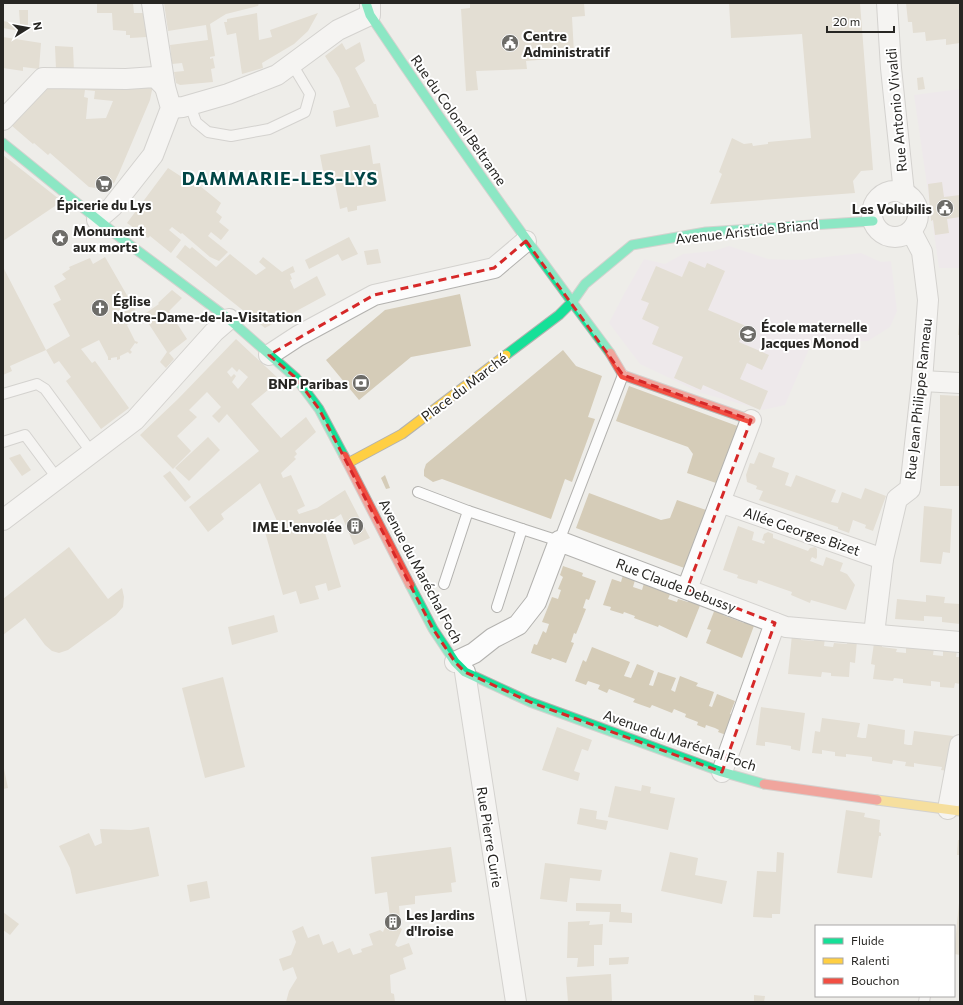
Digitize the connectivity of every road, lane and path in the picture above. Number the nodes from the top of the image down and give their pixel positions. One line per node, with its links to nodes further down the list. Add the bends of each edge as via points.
1 (152, 3): 5 (street)
2 (888, 3): 10 (street, Rue Antonio Vivaldi)
3 (369, 7): 4 (street); 14 (street, Rue du Colonel Beltrame, via 444,125)
4 (292, 64): 6 (street, via 276,75 228,94); 6 (lane, via 310,94 305,112 269,129 231,136 208,132 196,122)
5 (165, 88): 7 (street); 8 (street, via 155,77 44,78)
6 (190, 105): 7 (street)
7 (171, 108): 11 (street, via 154,154 112,207)
8 (3, 120)
9 (3, 143): 11 (street, Avenue du Maréchal Foch)
10 (904, 193): 12 (street, via 897,191 883,195 873,206); 13 (street, via 910,197 918,210)
11 (97, 220): 16 (street, Avenue du Maréchal Foch)
12 (873, 220): 13 (street, via 876,228 889,237 904,235); 15 (street, Avenue Aristide Briand, via 706,232 632,245 585,284)
13 (911, 230): 19 (street, Rue Jean Philippe Rameau, via 922,252 928,300)
14 (526, 241): 15 (street, Rue du Colonel Beltrame); 17 (street, via 494,268 374,296 298,336)
15 (573, 301): 18 (street, Rue du Colonel Beltrame, via 614,358); 25 (street, Place du Marché, via 559,315 402,434)
16 (229, 319): 17 (street, Avenue du Maréchal Foch); 24 (street, via 214,332 135,420)
17 (269, 355): 25 (street, Avenue du Maréchal Foch, via 296,378 319,409)
18 (623, 375): 22 (street); 32 (lane)
19 (922, 381): 20 (street); 33 (street, Rue Jean Philippe Rameau, via 910,489 897,499)
20 (960, 384)
21 (3, 394): 24 (lane, via 37,384 45,389)
22 (751, 420): 28 (street)
23 (3, 442): 26 (lane, via 25,435)
24 (92, 452): 26 (street)
25 (348, 463): 40 (street, Avenue du Maréchal Foch, via 433,629)
26 (57, 478): 30 (street)
27 (418, 492): 29 (lane)
28 (720, 502): 33 (street, Allée Georges Bizet); 35 (street)
29 (468, 511): 31 (lane); 34 (lane)
30 (3, 520)
31 (522, 529): 32 (lane); 36 (lane)
32 (559, 541): 35 (street, Rue Claude Debussy); 40 (street, via 536,602 518,625 493,638)
33 (883, 559): 38 (street, Rue Jean Philippe Rameau)
34 (444, 584)
35 (687, 589): 37 (street, Rue Claude Debussy)
36 (497, 607)
37 (775, 623): 38 (street, Rue Claude Debussy, via 786,627); 42 (street)
38 (874, 634): 39 (street, Rue Claude Debussy)
39 (960, 642)
40 (460, 667): 42 (street, Avenue du Maréchal Foch, via 530,702); 44 (street, Rue Pierre Curie)
41 (960, 745): 43 (street)
42 (722, 772): 43 (street, Avenue du Maréchal Foch, via 764,784)
43 (954, 810)
44 (516, 1002)

